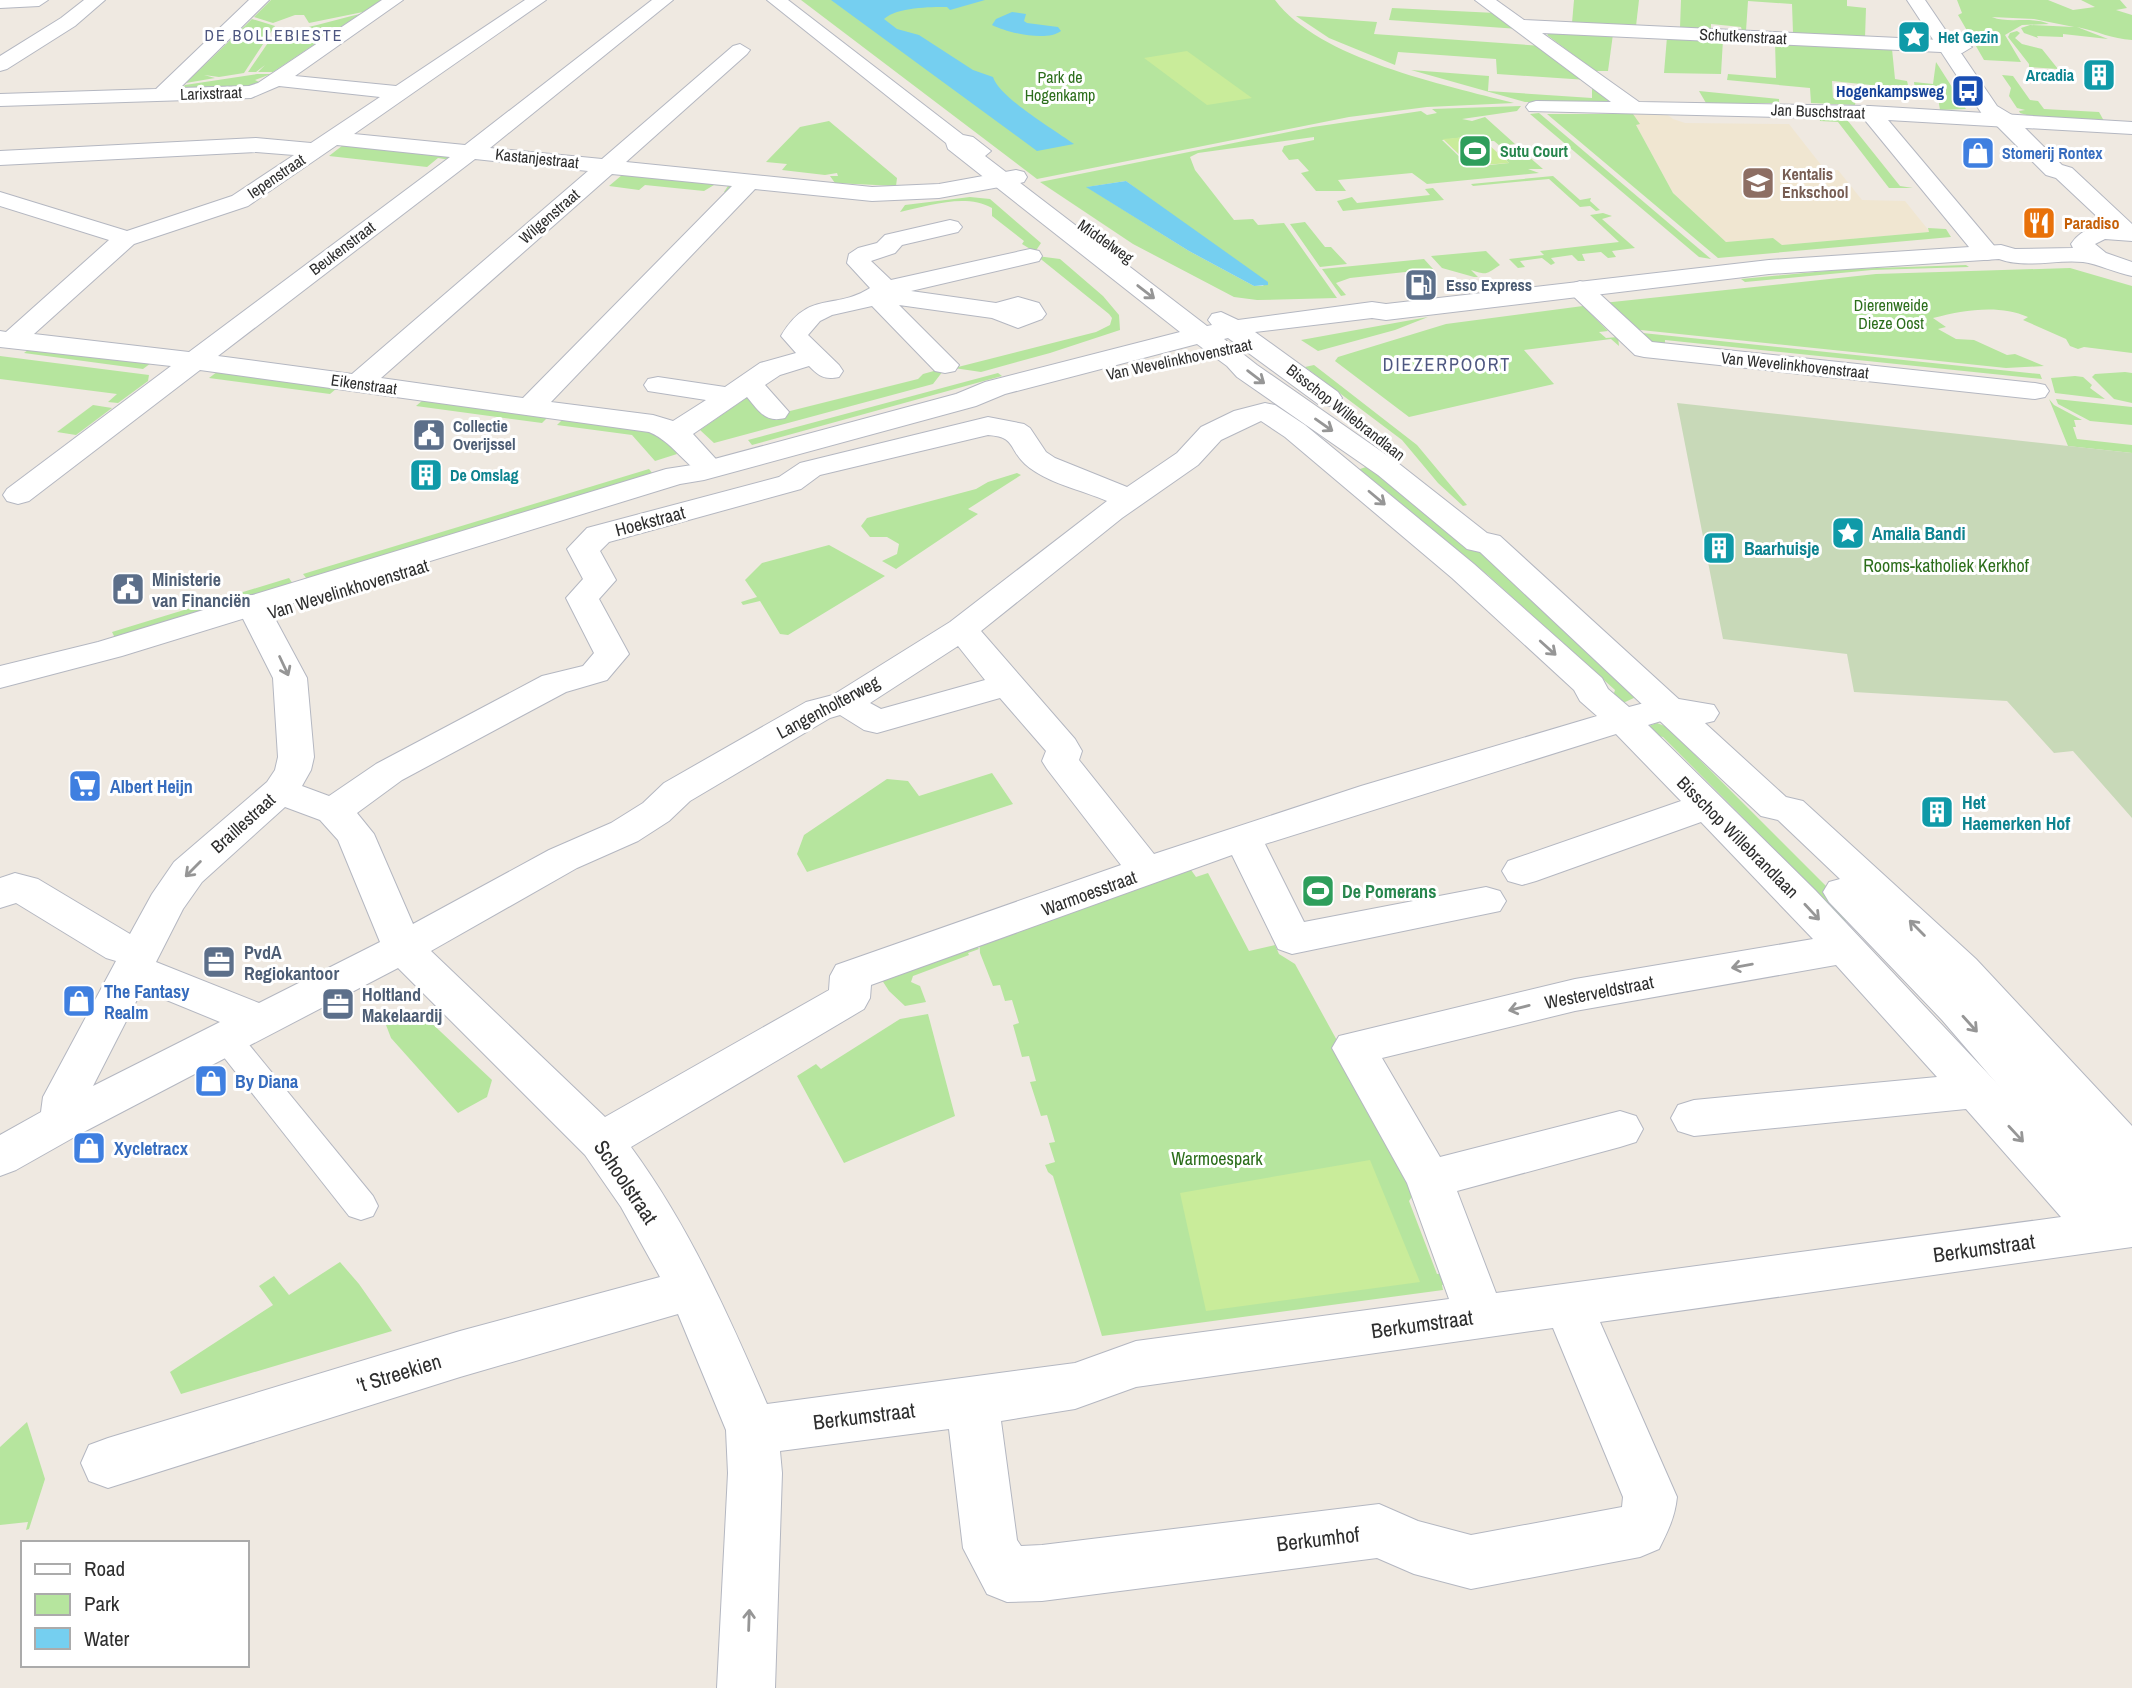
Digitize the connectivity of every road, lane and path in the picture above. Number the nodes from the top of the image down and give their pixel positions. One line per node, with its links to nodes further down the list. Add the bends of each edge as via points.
1 (39, 0): 11 (street)
2 (96, 0): 15 (street)
3 (260, 0): 18 (street)
4 (394, 0): 16 (street, Larixstraat)
5 (537, 0): 17 (street, Iepenstraat)
6 (664, 0): 27 (street, Beukenstraat)
7 (776, 0): 30 (street, Middelweg, via 958,142 994,159)
8 (1484, 0): 12 (street)
9 (1916, 0): 13 (street)
10 (1939, 0): 13 (street)
11 (0, 2)
12 (1523, 26): 13 (street, Schutkenstraat); 21 (street)
13 (1954, 47): 23 (street, via 1989,110)
14 (740, 50): 29 (street, Wilgenstraat)
15 (0, 65)
16 (276, 79): 17 (street); 18 (street, Larixstraat, via 251,92)
17 (399, 93): 25 (street, Iepenstraat)
18 (161, 95): 19 (street, Larixstraat)
19 (0, 100)
20 (1536, 107): 21 (street, Jan Buschstraat)
21 (1632, 107): 22 (street, Jan Buschstraat)
22 (1870, 112): 23 (street, Jan Buschstraat); 40 (street)
23 (2004, 120): 24 (street, Jan Buschstraat); 28 (street)
24 (2132, 128)
25 (325, 144): 26 (street, Kastanjestraat); 27 (street, Kastanjestraat); 38 (street, Iepenstraat, via 240,201)
26 (0, 158)
27 (461, 159): 29 (street, Kastanjestraat); 48 (street, Beukenstraat)
28 (2054, 170): 37 (street, via 2064,173); 39 (street, via 2049,172 2097,224)
29 (597, 173): 31 (street, Kastanjestraat); 50 (street, Wilgenstraat)
30 (1008, 178): 33 (street, Kastanjestraat); 46 (street, Middelweg)
31 (745, 181): 32 (street, Kastanjestraat); 33 (street, Kastanjestraat); 54 (street)
32 (642, 187)
33 (897, 194): 35 (street)
34 (0, 199): 38 (street)
35 (884, 227): 36 (street); 44 (street, via 886,248 858,259)
36 (950, 227)
37 (2131, 234): 39 (street, Van Wevelinkhovenstraat)
38 (124, 239): 47 (street, Iepenstraat)
39 (2092, 244): 40 (street, Van Wevelinkhovenstraat, via 2013,256); 42 (street, via 2113,265)
40 (1994, 253): 43 (street, Van Wevelinkhovenstraat, via 1810,263)
41 (1030, 256): 44 (street)
42 (2132, 269)
43 (1580, 289): 46 (street, Van Wevelinkhovenstraat, via 1387,312 1383,320); 52 (street, Van Wevelinkhovenstraat, via 1644,349)
44 (881, 293): 45 (street); 49 (street); 53 (street, via 809,316 794,336 820,364 773,368)
45 (1002, 312)
46 (1227, 338): 58 (street, Bisschop Willebrandlaan, one-way to 58, via 1257,379); 59 (street, Van Wevelinkhovenstraat, via 995,388 966,400); 62 (street, Bisschop Willebrandlaan, via 1399,452 1492,538)
47 (6, 339): 48 (street, Eikenstraat)
48 (194, 360): 50 (street, Eikenstraat); 60 (street, Beukenstraat)
49 (945, 365)
50 (359, 383): 54 (street, Eikenstraat)
51 (658, 384): 53 (street)
52 (2035, 391)
53 (736, 392): 56 (street, via 757,391); 57 (street)
54 (531, 407): 57 (street, Eikenstraat, via 653,424)
55 (1265, 411): 58 (street, Bisschop Willebrandlaan); 61 (street, Langenholterweg, via 1234,420)
56 (775, 412)
57 (675, 433): 59 (street, Eikenstraat)
58 (1352, 461): 62 (street, Bisschop Willebrandlaan, via 1412,487 1478,542); 70 (street, Bisschop Willebrandlaan, one-way to 70)
59 (702, 472): 63 (street, Van Wevelinkhovenstraat, via 667,489)
60 (18, 495)
61 (1130, 499): 64 (street, Langenholterweg); 73 (street, Hoekstraat, via 1042,463 1017,430 988,426 810,469 790,484 598,535 583,549 600,580 582,598 612,654 595,673 554,684 389,772)
62 (1489, 543): 69 (street, Bisschop Willebrandlaan)
63 (256, 611): 65 (street, Van Wevelinkhovenstraat); 67 (street, Van Wevelinkhovenstraat); 71 (street, Braillestraat, one-way to 71, via 291,683 295,764)
64 (962, 629): 66 (street); 68 (street, Langenholterweg)
65 (0, 677)
66 (1009, 684): 68 (street, via 877,722); 75 (street, via 1062,747 1060,761)
67 (0, 698)
68 (845, 703): 79 (street, Langenholterweg, via 818,710 677,792 668,805 609,839 563,859)
69 (1684, 710): 70 (street, Warmoesstraat); 82 (street, Bisschop Willebrandlaan, via 1774,807 1790,810)
70 (1622, 720): 72 (street, Bisschop Willebrandlaan); 74 (street, Warmoesstraat)
71 (279, 791): 73 (street, Schoolstraat); 81 (street, Braillestraat, one-way to 81, via 188,872)
72 (1706, 806): 76 (street); 80 (street, Bisschop Willebrandlaan, one-way to 80)
73 (333, 811): 79 (street, Schoolstraat, via 355,834)
74 (1243, 838): 75 (street, Warmoesstraat); 78 (street, via 1292,939)
75 (1147, 872): 88 (street, Warmoesstraat, via 851,976 849,998)
76 (1522, 872)
77 (0, 894): 81 (street, via 15,887 24,889)
78 (1486, 901)
79 (403, 948): 83 (street, Langenholterweg); 88 (street, Schoolstraat)
80 (1846, 948): 84 (street, Bisschop Willebrandlaan); 91 (street, Westerveldstraat, one-way to 91, via 1575,995 1354,1048)
81 (137, 960): 83 (street); 86 (street, Braillestraat, via 65,1097)
82 (1957, 971): 89 (street, Bisschop Willebrandlaan); 93 (street, Bisschop Willebrandlaan, one-way to 93)
83 (243, 1029): 86 (street, Langenholterweg); 92 (street)
84 (1976, 1091): 85 (street); 93 (street, Bisschop Willebrandlaan, one-way to 93, via 2073,1196)
85 (1694, 1118)
86 (62, 1122): 90 (street, Langenholterweg)
87 (1620, 1129): 91 (street)
88 (601, 1142): 94 (street, Schoolstraat, via 638,1193)
89 (2132, 1156)
90 (0, 1157)
91 (1429, 1179): 96 (street)
92 (361, 1206)
93 (2120, 1223): 95 (street, Berkumstraat)
94 (692, 1289): 98 (street, Schoolstraat); 99 (street, 't Streekien, via 460,1354)
95 (1568, 1306): 96 (street, Berkumstraat); 97 (street, Berkumhof, via 1650,1497 1648,1516 1640,1530 1471,1562 1414,1547 1379,1531 1007,1574 991,1548)
96 (1480, 1316): 97 (street, Berkumstraat, via 1136,1364 1075,1386)
97 (972, 1402): 98 (street, Berkumstraat)
98 (752, 1430): 100 (street, Schoolstraat, one-way to 98, via 755,1473)
99 (108, 1463)
100 (746, 1688)

